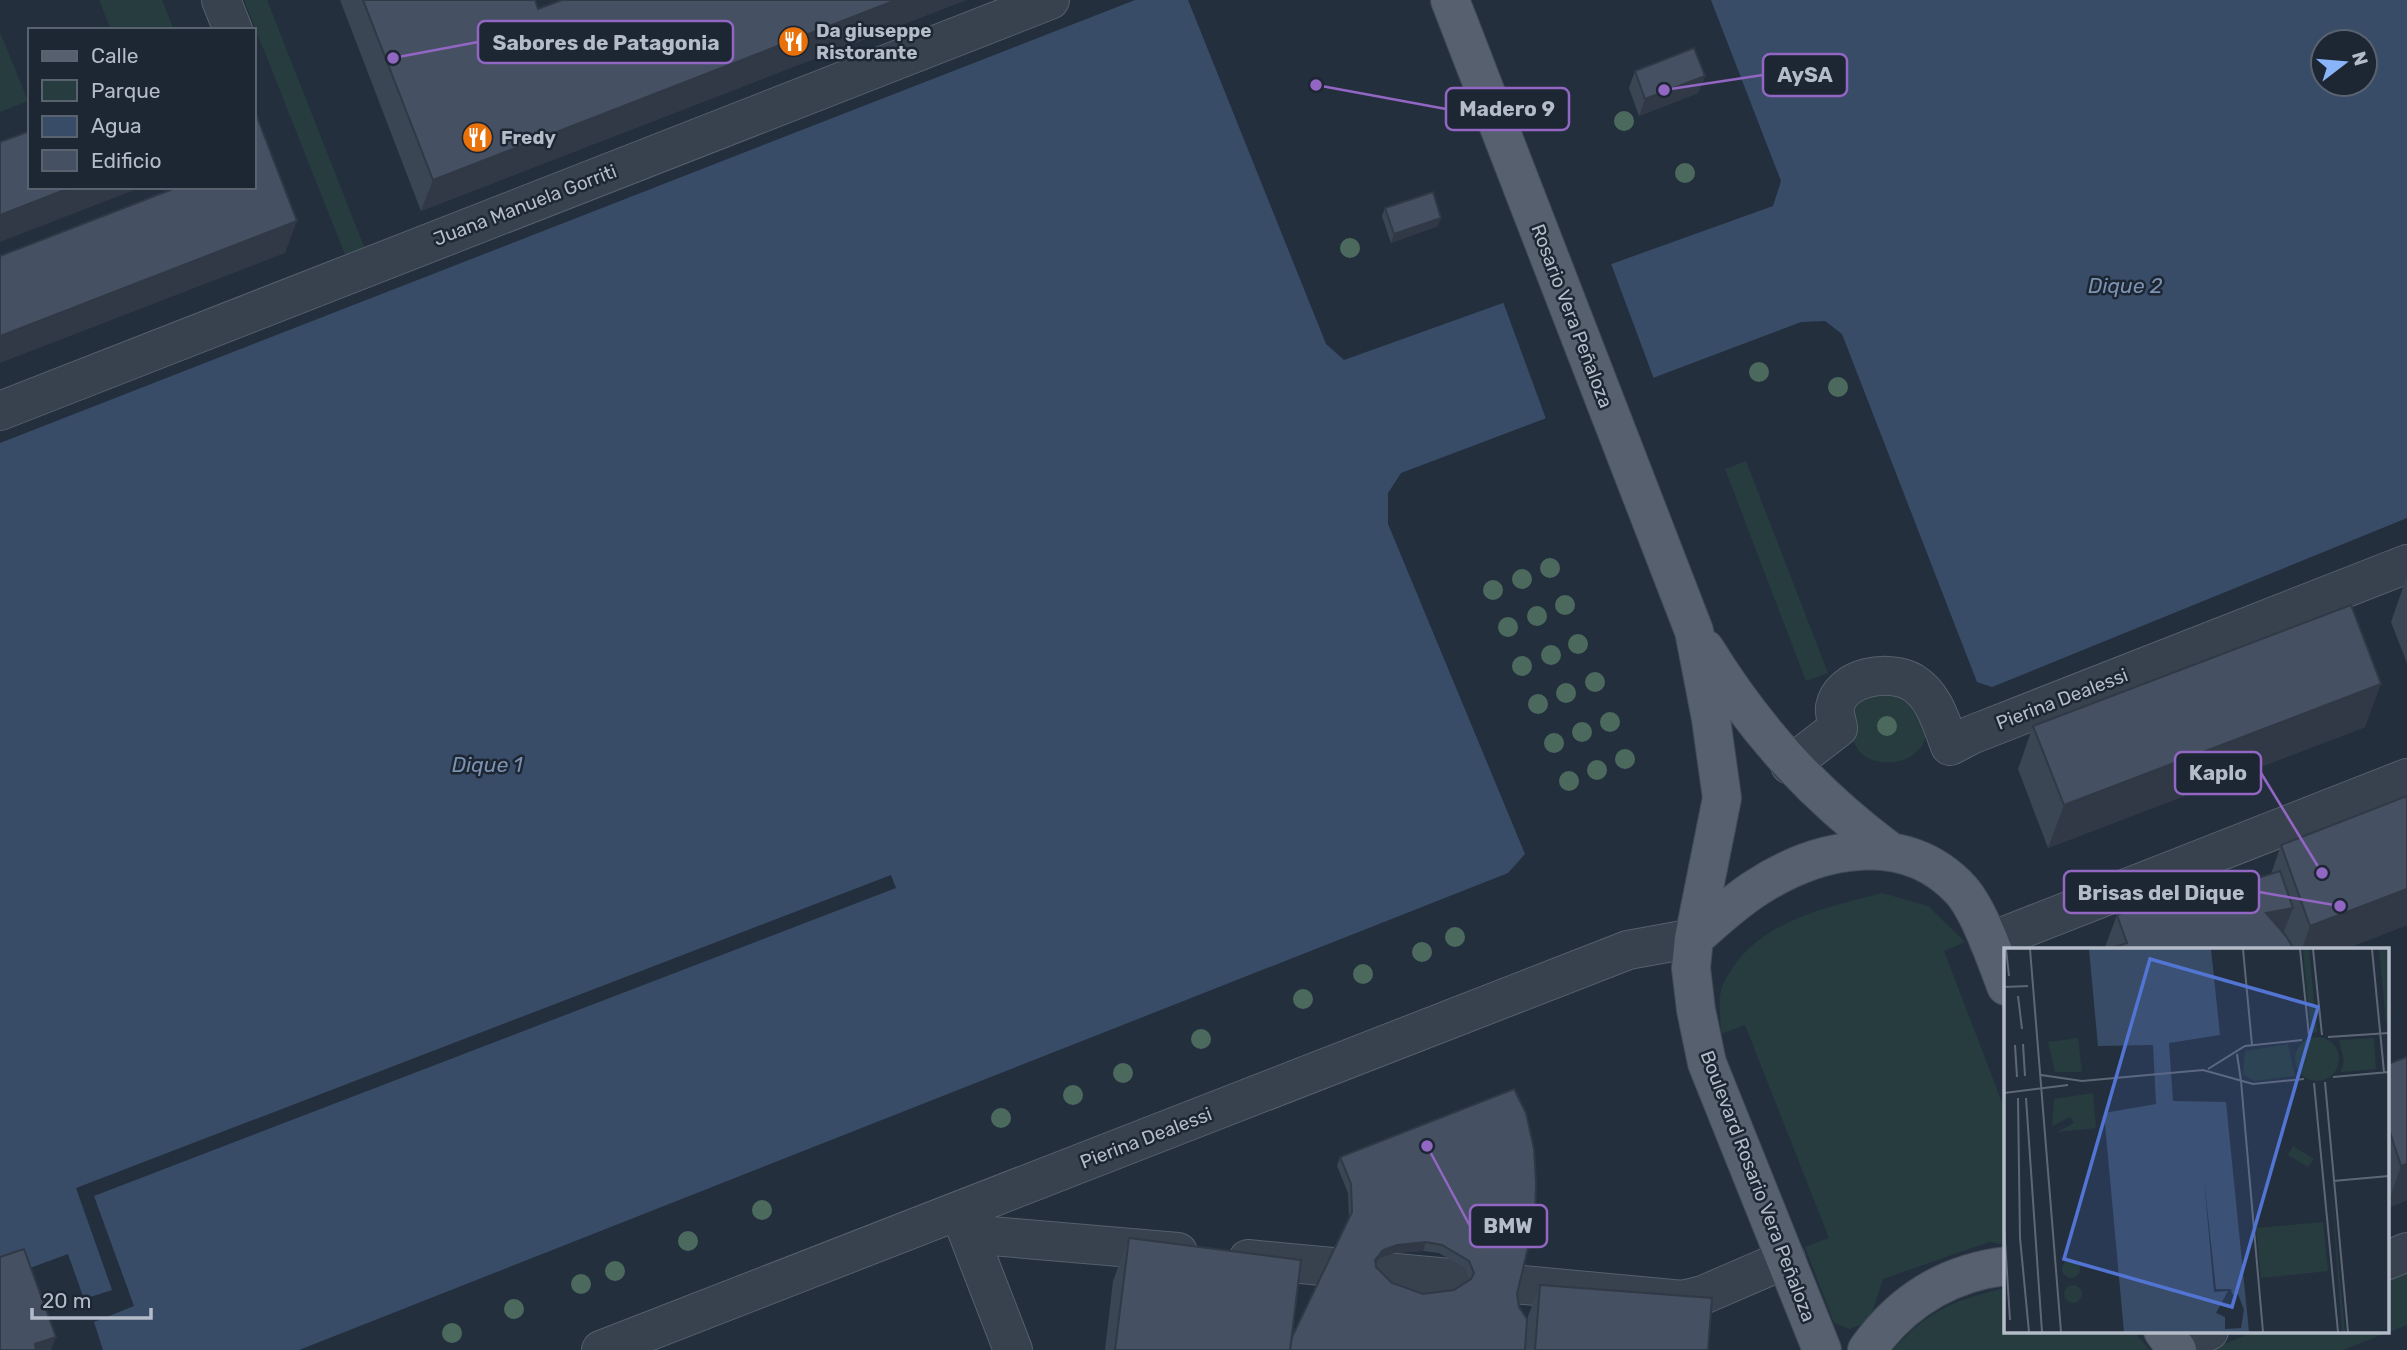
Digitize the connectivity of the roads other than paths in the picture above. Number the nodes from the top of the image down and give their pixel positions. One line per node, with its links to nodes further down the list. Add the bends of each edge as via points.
1 (221, 0): 4 (street)
2 (1050, 0): 5 (street, Juana Manuela Gorriti)
3 (1450, 0): 7 (main road, Rosario Vera Peñaloza)
4 (232, 28)
5 (0, 411)
6 (2407, 564): 8 (street, Pierina Dealessi, via 1950,746 1934,702 1912,682 1884,675 1861,680 1843,691 1835,707 1838,728)
7 (1694, 631): 8 (main road, Rosario Vera Peñaloza, via 1721,675); 11 (main road, Rosario Vera Peñaloza, via 1722,798)
8 (1790, 765): 10 (main road, Rosario Vera Peñaloza, via 1839,813)
9 (2407, 778): 12 (street)
10 (1888, 850): 11 (main road, via 1833,855 1776,876 1741,898); 12 (main road, via 1921,858 1961,891)
11 (1694, 938): 14 (street, Pierina Dealessi, via 1628,950); 16 (main road, Boulevard Rosario Vera Peñaloza, via 1692,979 1707,1063)
12 (1989, 942): 13 (main road)
13 (2004, 981)
14 (964, 1223): 16 (street, via 1684,1300); 21 (street, Pierina Dealessi); 22 (street)
15 (2407, 1252): 17 (street)
16 (1786, 1259): 23 (main road, Boulevard Rosario Vera Peñaloza)
17 (2390, 1259)
18 (2004, 1266): 24 (main road, via 1953,1278 1924,1293 1900,1310)
19 (2205, 1332): 20 (street)
20 (2171, 1341)
21 (601, 1350)
22 (1013, 1350)
23 (1822, 1350)
24 (1867, 1350)

